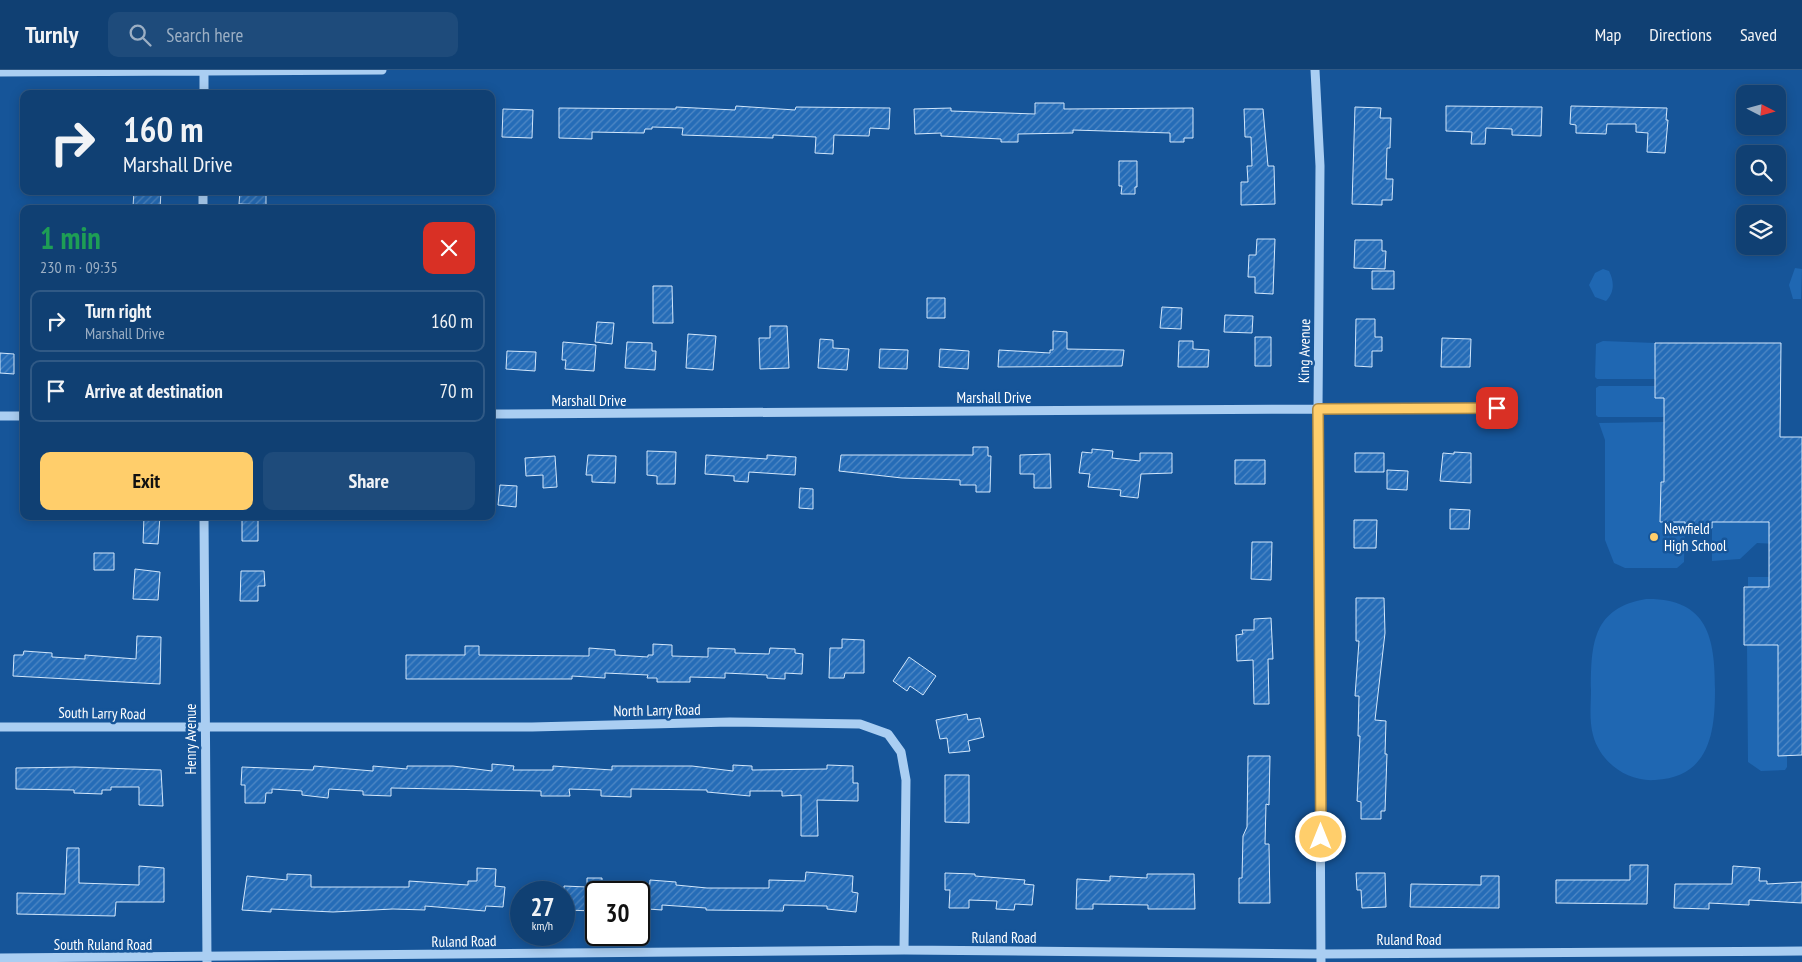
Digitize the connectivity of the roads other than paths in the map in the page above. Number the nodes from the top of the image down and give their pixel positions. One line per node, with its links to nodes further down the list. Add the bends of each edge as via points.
1 (204, 70): 2 (street); 4 (street); 5 (street)
2 (382, 70)
3 (1314, 70): 7 (street, King Avenue, via 1320,166)
4 (0, 72)
5 (204, 90)
6 (1497, 408): 7 (street, Marshall Drive)
7 (1318, 409): 8 (street, Marshall Drive); 17 (street, King Avenue)
8 (495, 414)
9 (0, 416): 10 (street)
10 (20, 416)
11 (204, 520): 13 (street, Henry Avenue)
12 (0, 727): 13 (street, South Larry Road)
13 (204, 728): 14 (street, North Larry Road, via 532,727 730,722 860,724 888,734 901,752 906,780); 18 (street, Henry Avenue)
14 (904, 950): 17 (street, Ruland Road); 18 (street, Ruland Road)
15 (1802, 951): 17 (street, Ruland Road)
16 (0, 958): 18 (street, South Ruland Road)
17 (1321, 958)
18 (207, 960)

